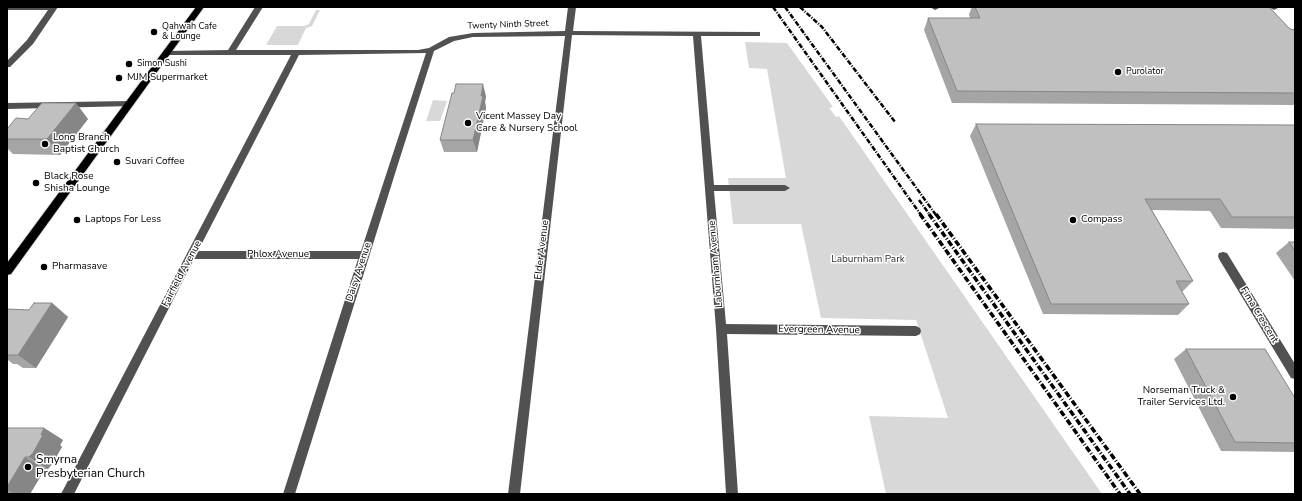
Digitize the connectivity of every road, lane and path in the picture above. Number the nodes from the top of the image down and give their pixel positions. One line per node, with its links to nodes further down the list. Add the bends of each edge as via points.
1 (200, 7): 10 (main road)
2 (259, 7): 11 (street)
3 (572, 7): 6 (street, Elder Avenue)
4 (7, 8): 5 (street)
5 (53, 8): 13 (street, via 30,42)
6 (570, 33): 7 (street, Twenty Ninth Street); 9 (street, Twenty Ninth Street, via 473,35 452,39); 27 (street, Elder Avenue, via 554,146)
7 (697, 34): 8 (street, Twenty Ninth Street); 17 (street, Laburnham Avenue)
8 (757, 34)
9 (431, 50): 12 (street, Twenty Ninth Street); 19 (street, Daisy Avenue)
10 (166, 53): 11 (street, Twenty Ninth Street); 14 (main road)
11 (230, 53): 12 (street, Twenty Ninth Street)
12 (296, 53): 18 (street, Fairfield Avenue)
13 (7, 65)
14 (129, 104): 15 (street); 21 (main road)
15 (7, 106)
16 (785, 188): 17 (street)
17 (709, 189): 22 (street, Laburnham Avenue)
18 (193, 255): 19 (street, Phlox Avenue); 25 (street, Fairfield Avenue)
19 (364, 255): 26 (street, Daisy Avenue)
20 (1223, 256): 24 (street, Fima Crescent)
21 (7, 271)
22 (722, 329): 23 (street, Evergreen Avenue); 28 (street, Laburnham Avenue)
23 (916, 331)
24 (1295, 374)
25 (67, 494)
26 (289, 494)
27 (514, 494)
28 (732, 494)

